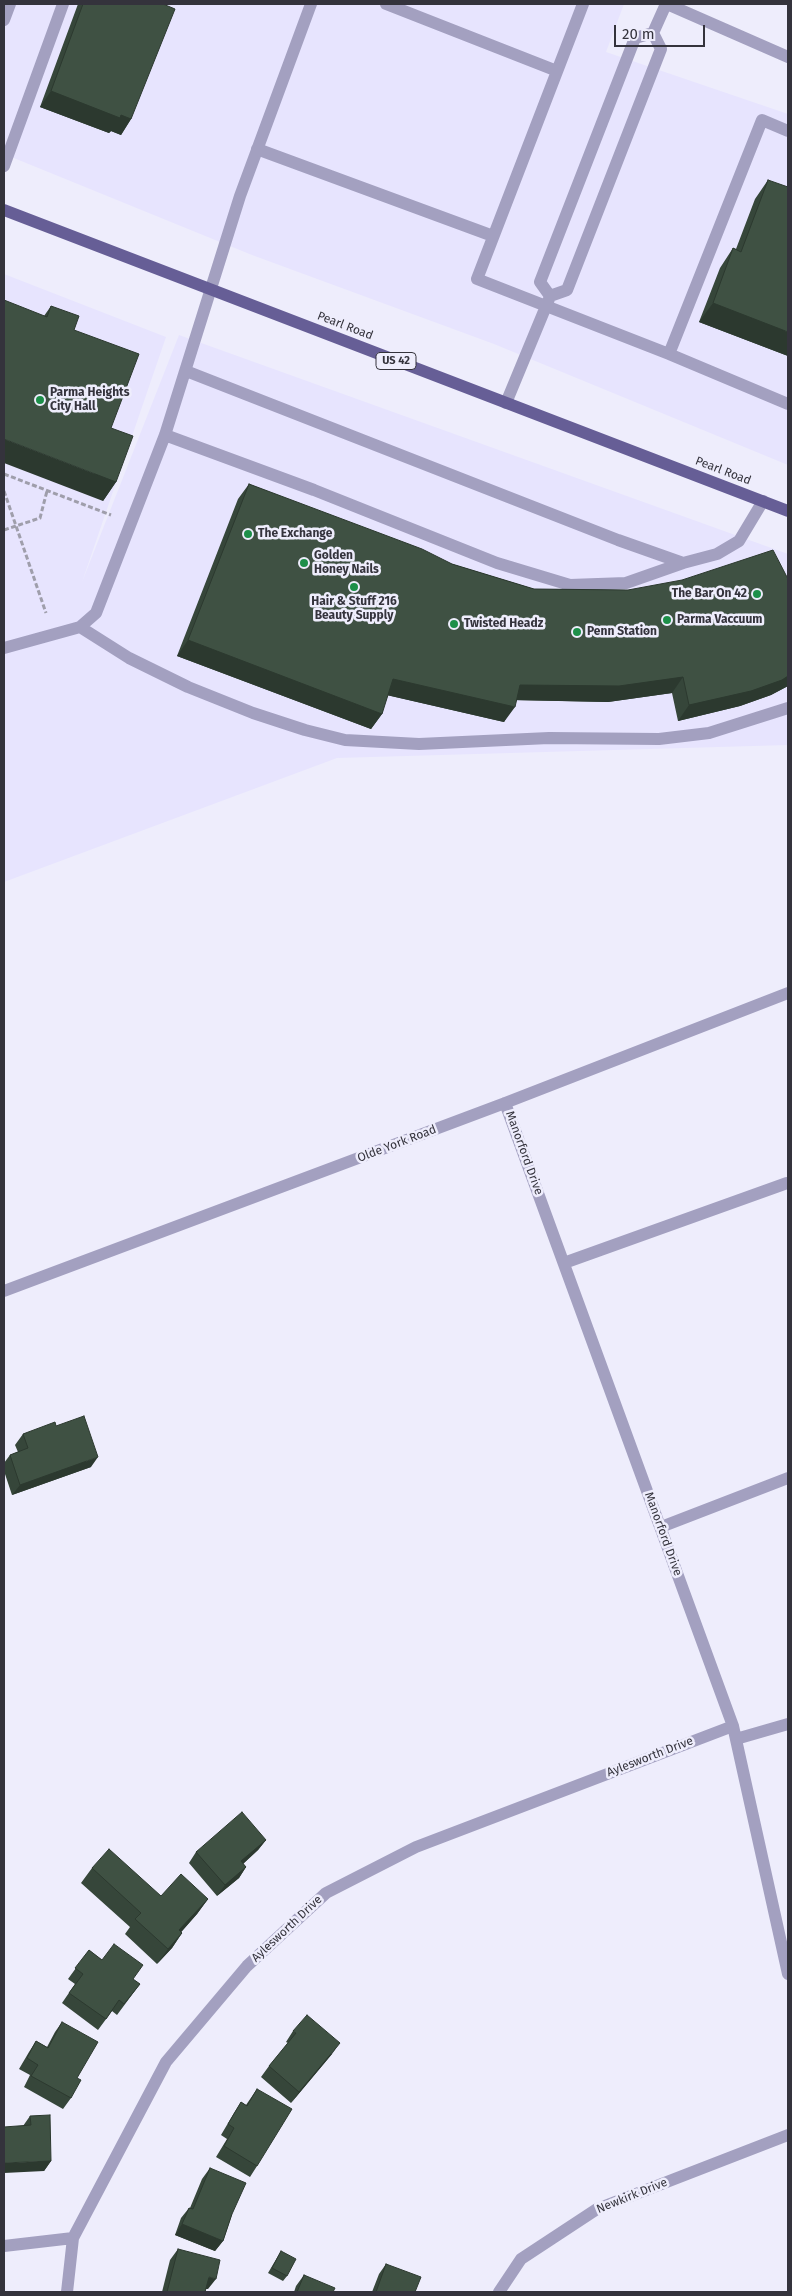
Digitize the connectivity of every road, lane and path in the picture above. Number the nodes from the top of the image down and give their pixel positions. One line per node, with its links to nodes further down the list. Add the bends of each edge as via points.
1 (10, 4): 7 (street)
2 (63, 4): 13 (street)
3 (311, 4): 12 (street)
4 (386, 4): 10 (street)
5 (582, 4): 10 (street)
6 (666, 4): 8 (street); 9 (street)
7 (4, 20)
8 (652, 33): 17 (street, via 661,49 654,68 567,290); 17 (street, via 635,38 540,282)
9 (788, 56)
10 (557, 71): 15 (street)
11 (788, 131): 18 (street, via 762,120)
12 (257, 149): 15 (street); 16 (street)
13 (4, 166)
14 (4, 211): 16 (main road, Pearl Road / US 42)
15 (494, 236): 17 (street, via 477,279)
16 (212, 290): 19 (street); 20 (main road, Pearl Road / US 42)
17 (548, 300): 18 (street); 20 (street)
18 (670, 354): 21 (street)
19 (186, 371): 22 (street); 31 (street)
20 (506, 403): 26 (main road, Pearl Road / US 42)
21 (788, 404)
22 (164, 435): 28 (street); 31 (street, via 497,563 570,585 626,583)
23 (4, 474): 24 (path)
24 (47, 490): 28 (path); 29 (path, via 40,518)
25 (4, 491): 29 (path)
26 (763, 502): 27 (main road, Pearl Road / US 42); 31 (street, via 734,545 717,554)
27 (788, 512)
28 (131, 523): 32 (street, via 96,613)
29 (16, 527): 30 (path); 33 (path)
30 (4, 530)
31 (683, 563)
32 (80, 626): 33 (street); 35 (street, via 129,658 188,687 253,713 345,740 419,744 549,738 659,739 709,733)
33 (53, 634): 34 (street)
34 (5, 643)
35 (788, 708)
36 (788, 993): 37 (street, Olde York Road)
37 (505, 1103): 39 (street, Manorford Drive); 40 (street, Olde York Road)
38 (787, 1183): 39 (street)
39 (564, 1263): 42 (street, Manorford Drive)
40 (4, 1291)
41 (788, 1478): 42 (street)
42 (661, 1527): 44 (street, Manorford Drive)
43 (788, 1724): 45 (street)
44 (734, 1726): 45 (street, Manorford Drive); 48 (street, Aylesworth Drive, via 416,1848 326,1893 247,1966 166,2062)
45 (736, 1739): 46 (street, Manorford Drive)
46 (788, 1974)
47 (788, 2135): 51 (street, Newkirk Drive, via 597,2209 521,2259)
48 (72, 2238): 49 (street); 50 (street, Aylesworth Drive)
49 (4, 2246)
50 (67, 2292)
51 (499, 2292)

